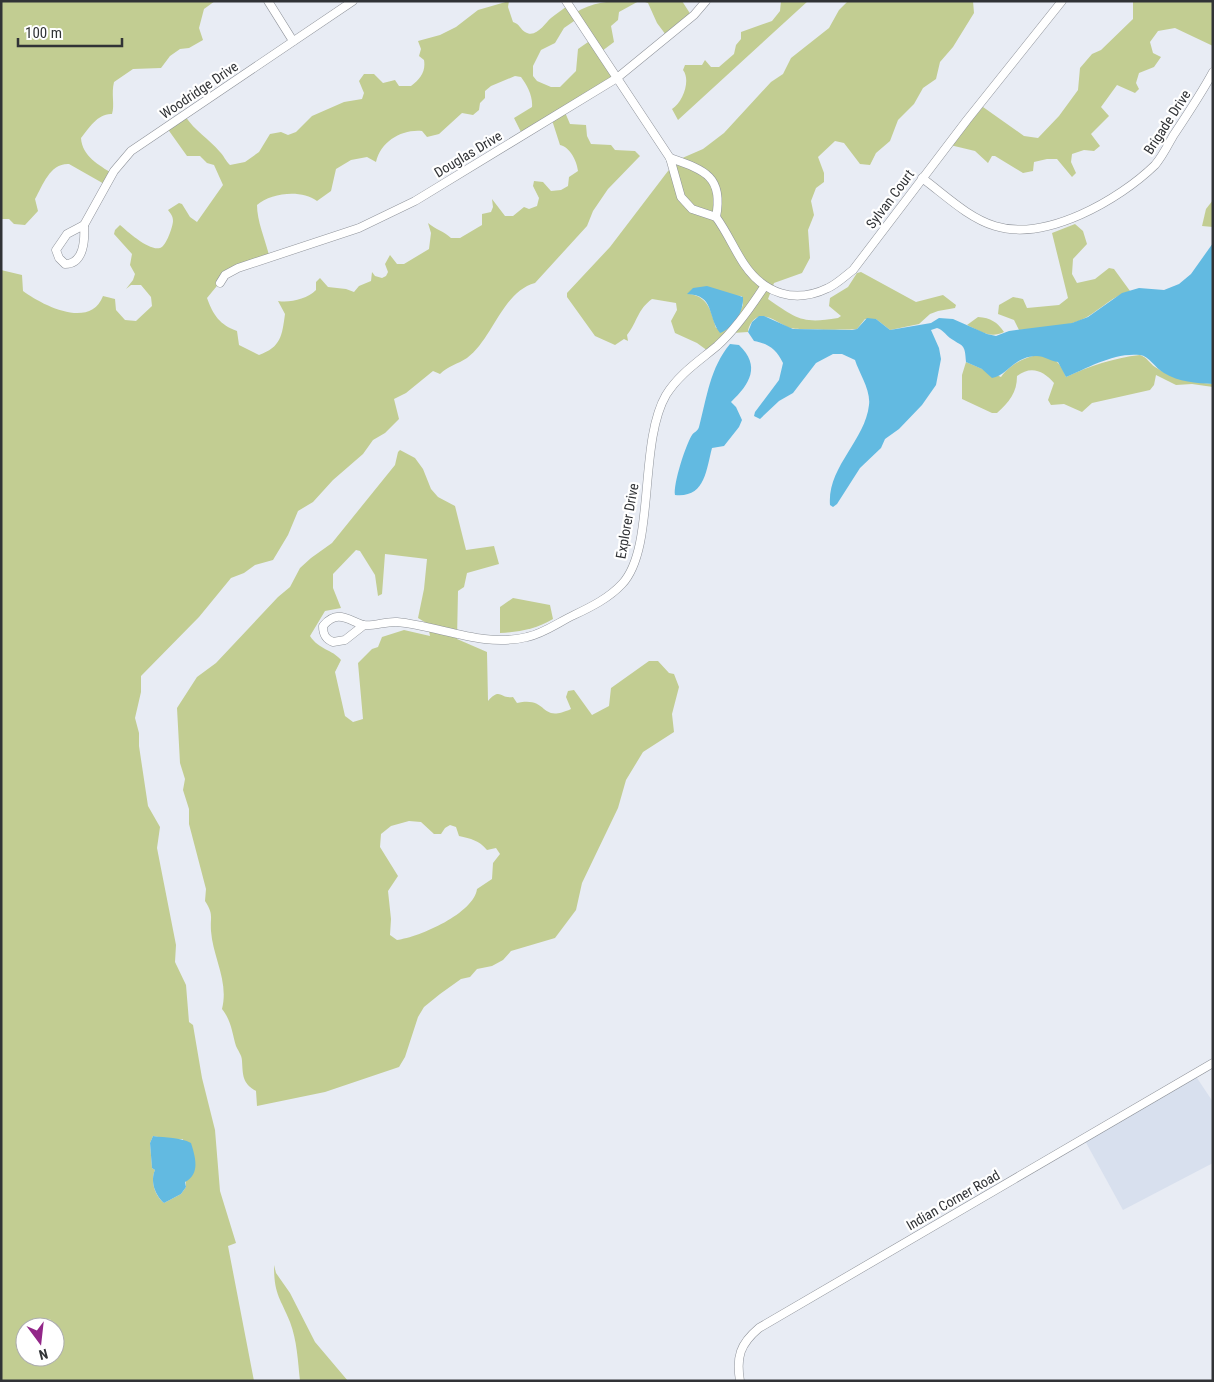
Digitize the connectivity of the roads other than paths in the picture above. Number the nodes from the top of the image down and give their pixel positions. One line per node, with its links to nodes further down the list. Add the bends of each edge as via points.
1 (268, 1): 6 (street)
2 (353, 1): 6 (street, Woodridge Drive)
3 (566, 1): 8 (street)
4 (706, 1): 8 (street, Douglas Drive, via 694,15)
5 (1062, 1): 10 (street, Sylvan Court)
6 (293, 41): 12 (street, Woodridge Drive, via 131,152 114,171)
7 (1213, 72): 10 (street, Brigade Drive, via 1156,164 1121,192 1067,220 1042,227 1016,229 995,226 975,217)
8 (617, 78): 9 (street); 13 (street, Douglas Drive, via 415,201 380,219 238,268 225,275)
9 (670, 158): 11 (street, via 678,192 686,203 692,209); 11 (street, via 709,174 716,184)
10 (922, 178): 14 (street, Sylvan Court, via 853,270 829,288 793,297)
11 (716, 217): 14 (street, Sylvan Court, via 743,264)
12 (84, 225): 12 (street, Woodridge Drive, via 79,258 72,264 65,264 56,250 67,234)
13 (220, 283)
14 (764, 287): 15 (street, Explorer Drive, via 746,314 719,344 683,374 666,395 656,417 633,566 622,584 594,605 527,637 488,641 421,625 394,622)
15 (364, 625): 15 (street, Explorer Drive, via 352,619 332,618 322,626 325,637 333,642 345,640)
16 (1213, 1063): 17 (street, Indian Corner Road, via 759,1328 748,1337 738,1354)
17 (740, 1381)

